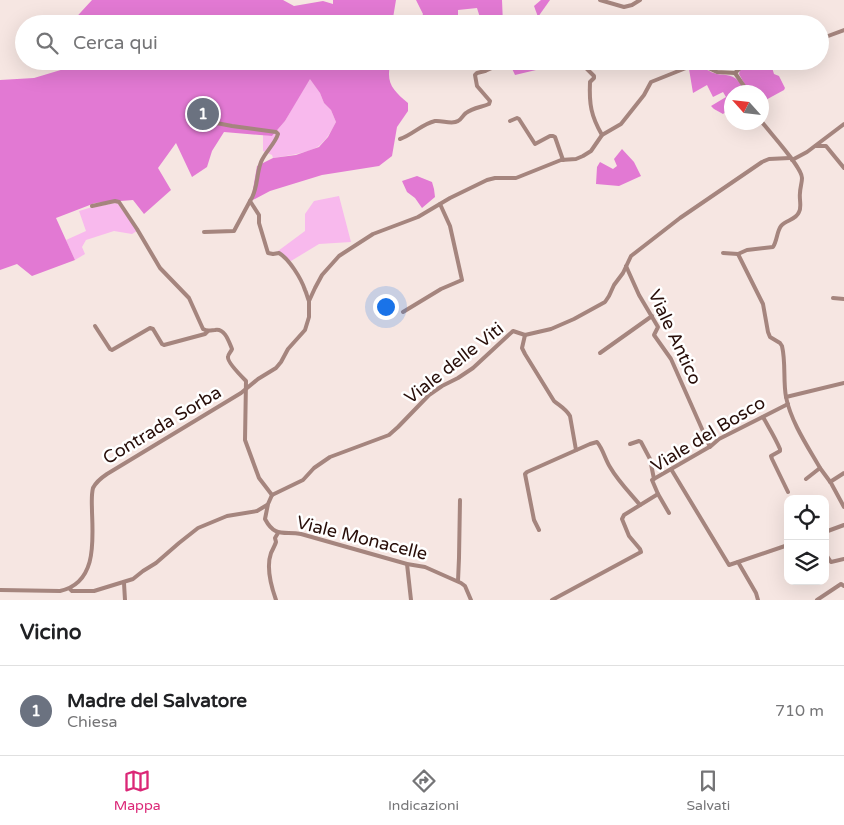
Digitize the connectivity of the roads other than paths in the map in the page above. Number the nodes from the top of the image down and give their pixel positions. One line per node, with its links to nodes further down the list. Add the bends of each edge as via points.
1 (600, 0): 2 (street, via 624,7)
2 (640, 0)
3 (844, 30): 4 (street)
4 (829, 36)
5 (588, 70): 16 (street, via 594,76 590,82 590,105)
6 (681, 70): 16 (street, via 651,82 621,124)
7 (712, 70): 10 (street)
8 (738, 70): 10 (street)
9 (485, 71): 17 (street, via 477,73 477,86 489,104 469,111 458,122 430,123)
10 (735, 73): 11 (street)
11 (743, 85)
12 (206, 121): 22 (street, via 278,134 262,160)
13 (510, 121): 19 (street, via 519,119 535,144 550,136 555,137)
14 (844, 124): 18 (street)
15 (768, 130): 20 (street)
16 (602, 135): 19 (street, via 591,151 576,159)
17 (400, 139)
18 (814, 146): 20 (street); 21 (street, via 826,146)
19 (563, 160): 23 (street, via 516,178 487,180)
20 (792, 160): 27 (street, via 802,177 799,213 782,225 772,248); 28 (street, Viale delle Viti, via 769,159 762,162 647,242 631,256)
21 (844, 168)
22 (250, 201): 25 (street, via 234,231); 30 (street, via 259,215 268,253 283,255)
23 (440, 204): 29 (street, via 418,217 373,234 339,256); 34 (street, via 450,226 462,280 441,288)
24 (92, 206): 37 (street, via 119,202 160,268 189,298 203,329)
25 (204, 232)
26 (723, 253): 27 (street)
27 (738, 254): 42 (street, via 763,304 770,337 782,346)
28 (626, 266): 35 (street, Viale Antico); 38 (street, Viale delle Viti, via 605,302 551,329)
29 (315, 287): 30 (street); 33 (street)
30 (306, 290): 33 (street)
31 (833, 298): 32 (street)
32 (844, 298)
33 (309, 301): 41 (street, Contrada Sorba, via 305,330 276,368)
34 (403, 312)
35 (652, 316): 39 (street); 46 (street, Viale Antico, via 658,327 654,335 671,359)
36 (95, 326): 37 (street, via 112,350 150,328 164,345)
37 (208, 331): 41 (street, via 217,329 224,332 232,349 228,359 246,381)
38 (526, 335): 47 (street, via 522,348 554,401 568,412); 56 (street, Viale delle Viti, via 511,333 473,368 429,395 389,435 330,457 303,480)
39 (600, 353)
40 (844, 383): 42 (street)
41 (246, 390): 56 (street, via 245,440 259,478); 78 (street, Contrada Sorba, via 97,482 92,494 90,560 84,575)
42 (786, 397): 43 (street)
43 (788, 404): 44 (street, Viale del Bosco); 48 (street)
44 (763, 416): 46 (street, Viale del Bosco); 54 (street, via 780,449 772,459)
45 (630, 444): 51 (street, via 641,442 650,459)
46 (710, 447): 49 (street, Viale del Bosco)
47 (576, 450): 59 (street, via 597,442 616,477); 66 (street, via 526,474 530,506)
48 (820, 468): 52 (street); 53 (street)
49 (671, 470): 51 (street, Viale del Bosco); 73 (street, via 729,564)
50 (844, 473): 53 (street)
51 (654, 479): 55 (street, Viale del Bosco, via 652,482)
52 (806, 479)
53 (830, 482): 60 (street)
54 (788, 492)
55 (658, 494): 59 (street, Viale del Bosco); 62 (street, Viale del Bosco)
56 (272, 495): 58 (street)
57 (460, 500): 75 (street)
58 (268, 504): 61 (street); 63 (street)
59 (640, 505): 84 (street, Viale del Bosco, via 622,519 628,536 641,552)
60 (844, 507)
61 (258, 511): 63 (street); 76 (street, via 226,516 198,528 133,580)
62 (669, 513)
63 (265, 519): 65 (street)
64 (844, 525): 67 (street)
65 (268, 526): 68 (street, Viale Monacelle); 69 (street)
66 (539, 530)
67 (829, 531)
68 (278, 533): 69 (street); 74 (street, Viale Monacelle, via 301,534)
69 (275, 538): 81 (street, via 269,567)
70 (784, 546): 73 (street)
71 (829, 559): 72 (street, via 831,562)
72 (844, 559)
73 (738, 562): 85 (street)
74 (407, 564): 75 (street, Viale Monacelle, via 424,567); 82 (street)
75 (458, 581): 83 (street, via 466,586)
76 (124, 582): 78 (street, via 94,591); 80 (street)
77 (844, 586): 86 (street, via 841,584)
78 (70, 589): 79 (street)
79 (0, 590)
80 (125, 600)
81 (276, 600)
82 (411, 600)
83 (471, 600)
84 (552, 600)
85 (758, 600)
86 (817, 600)

